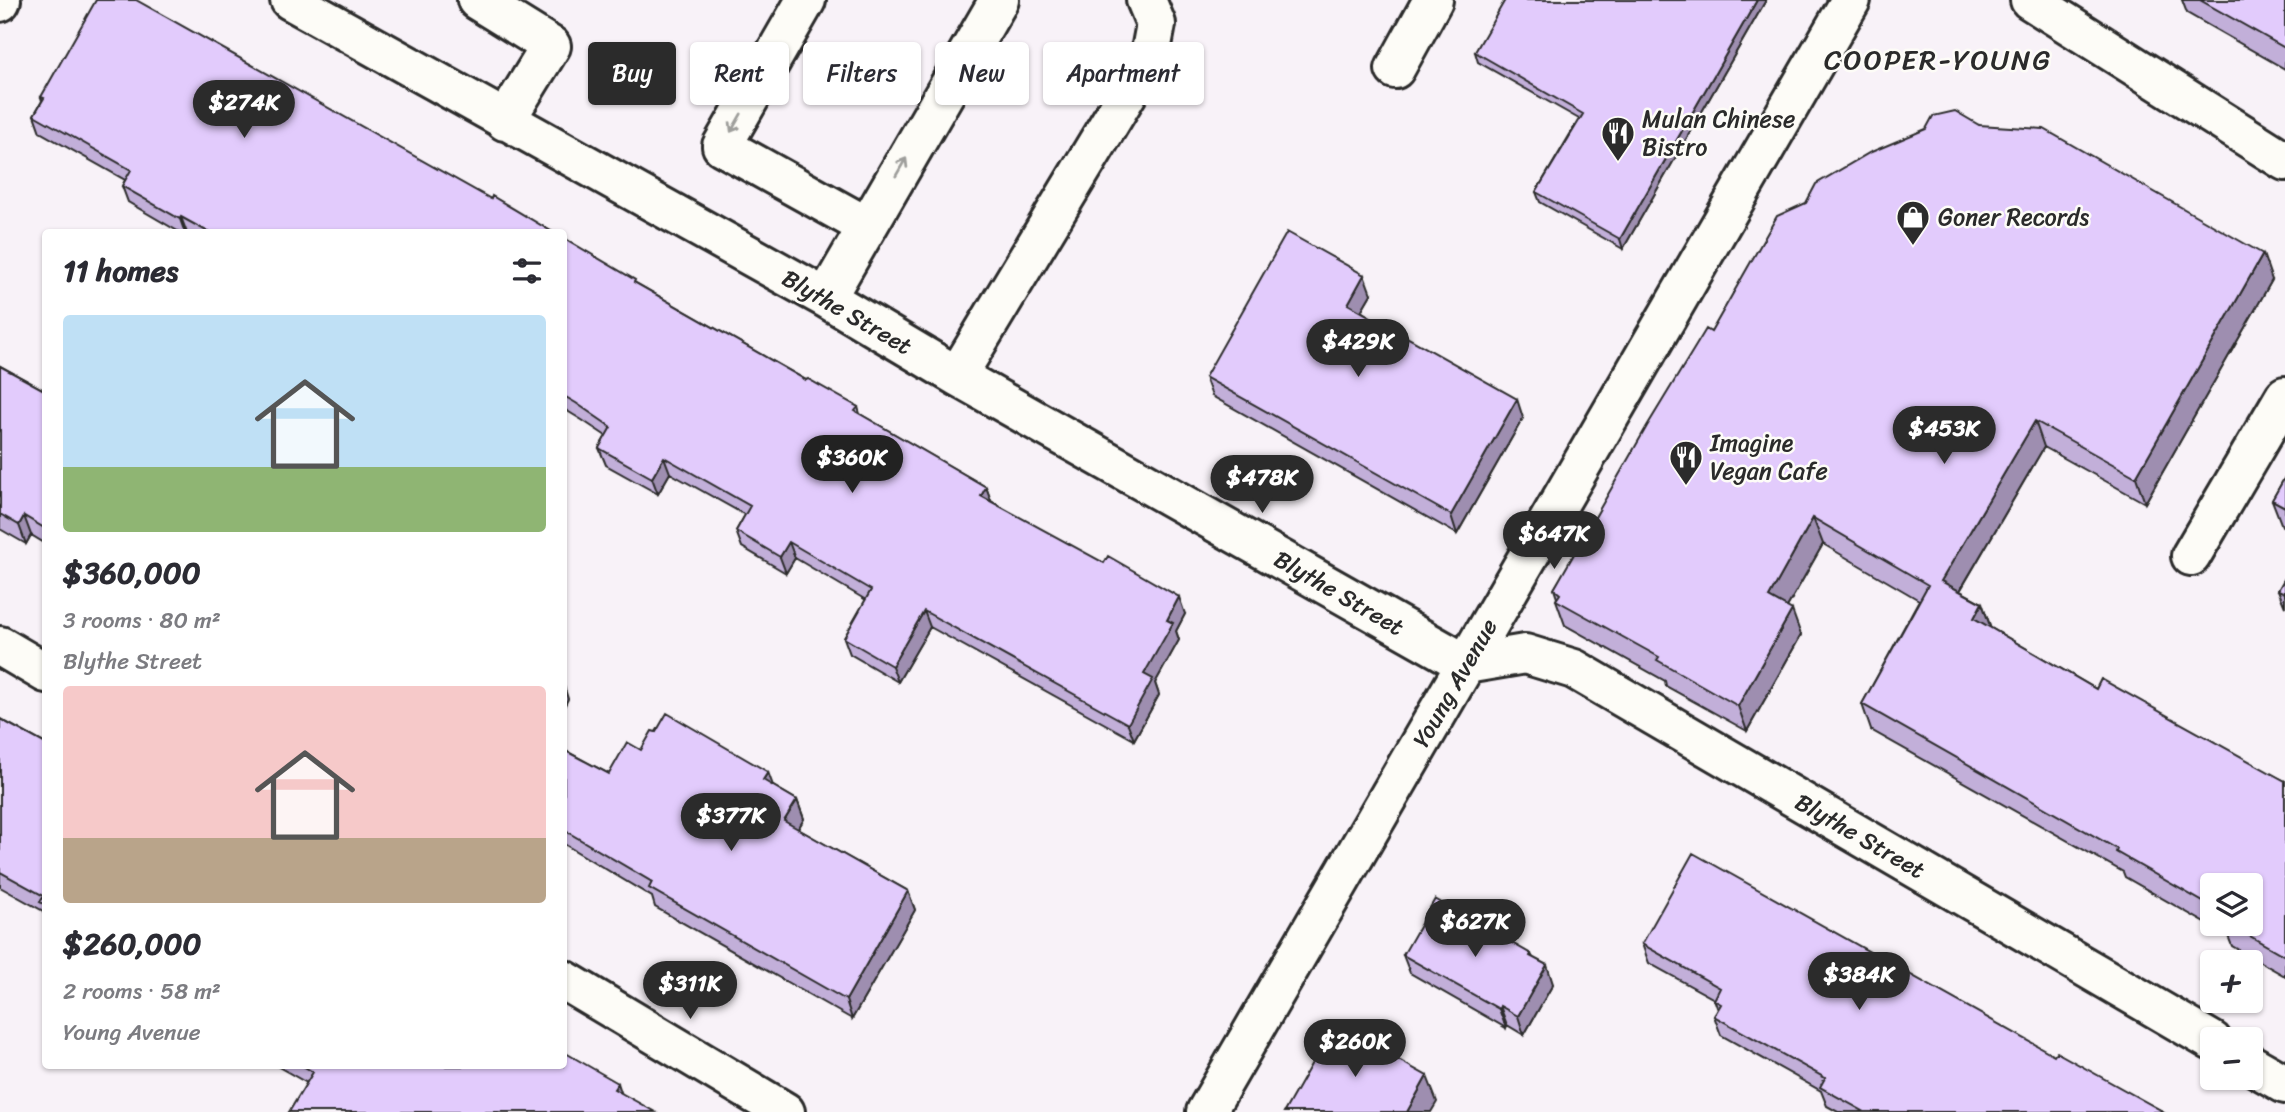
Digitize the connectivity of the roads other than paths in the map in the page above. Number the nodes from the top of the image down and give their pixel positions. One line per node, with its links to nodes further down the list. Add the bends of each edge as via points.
1 (477, 0): 10 (street, via 551,46)
2 (806, 0): 12 (street, one-way to 12, via 722,146)
3 (999, 0): 12 (street, one-way to 3)
4 (1146, 0): 14 (street, via 1156,24 1150,57)
5 (1433, 0): 9 (street)
6 (1851, 0): 18 (street, Young Avenue)
7 (2030, 0): 11 (street)
8 (306, 4): 10 (street, Blythe Street)
9 (1395, 69)
10 (505, 121): 13 (street, Blythe Street)
11 (2285, 162)
12 (866, 226): 13 (street)
13 (825, 298): 14 (street, Blythe Street)
14 (957, 376): 18 (street, Blythe Street)
15 (2285, 396): 16 (street)
16 (2191, 556)
17 (0, 646): 19 (street)
18 (1466, 664): 21 (street, Blythe Street, via 1525,654 1574,669); 25 (street, Young Avenue)
19 (42, 671)
20 (567, 982): 24 (street)
21 (2200, 1034)
22 (2263, 1071): 23 (street)
23 (2285, 1084)
24 (785, 1112)
25 (1206, 1112)

